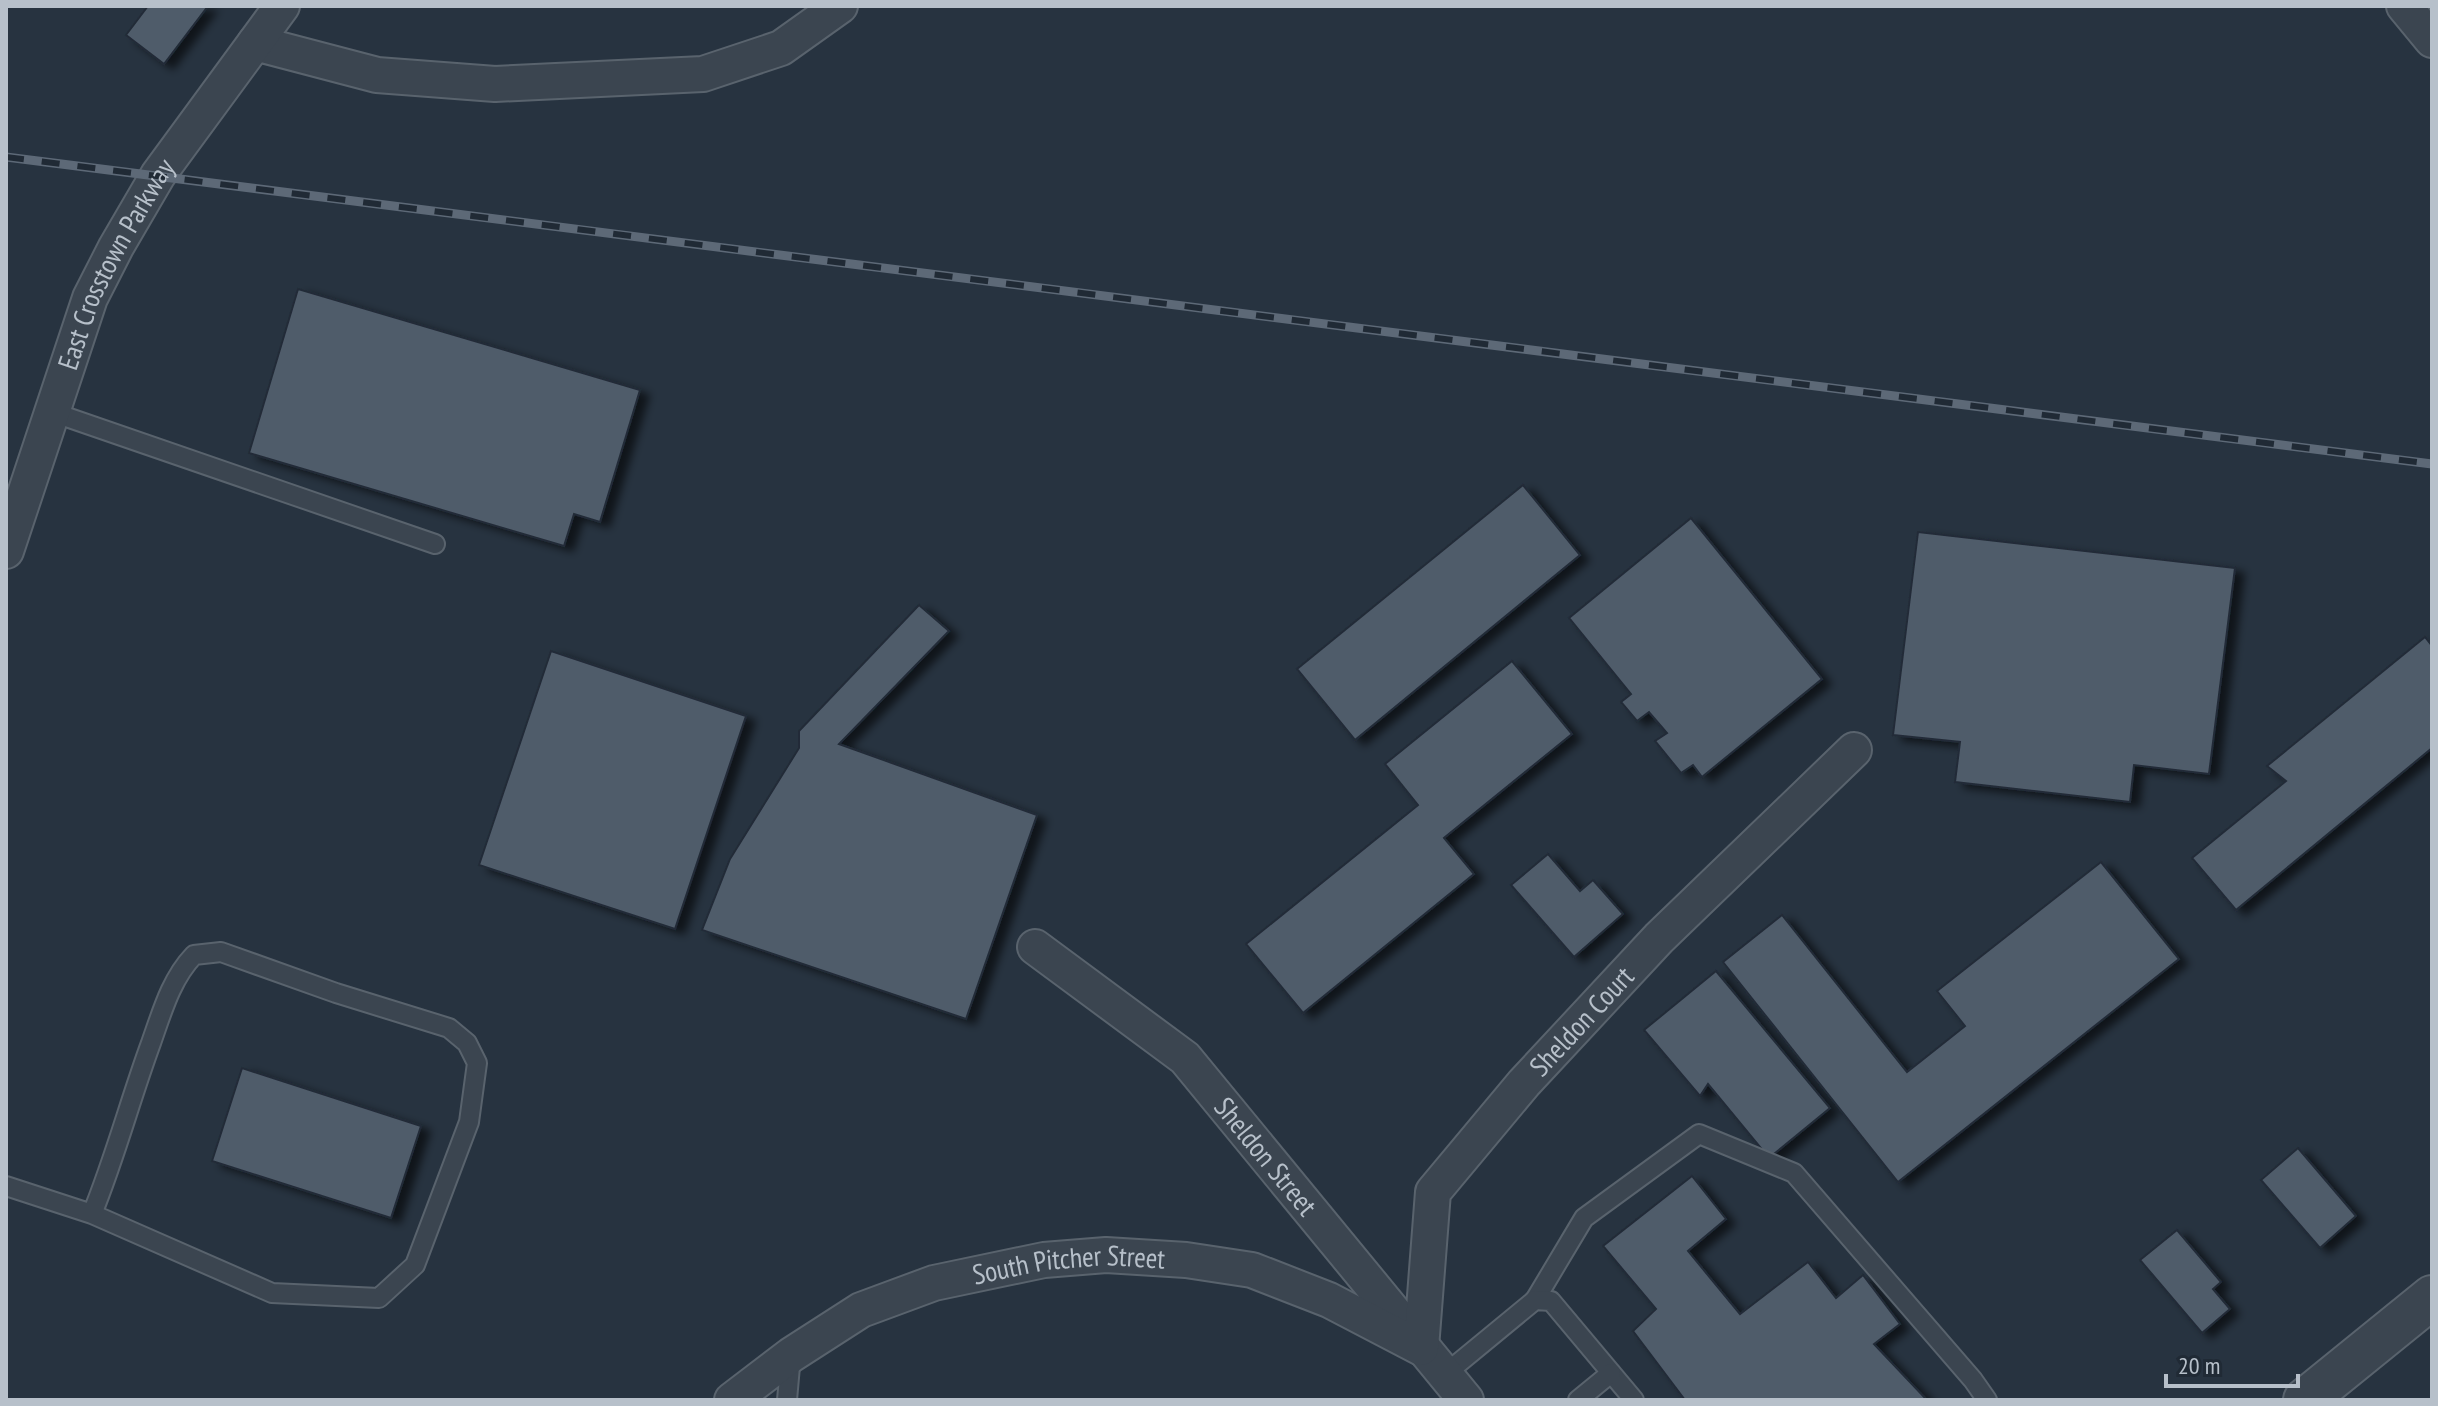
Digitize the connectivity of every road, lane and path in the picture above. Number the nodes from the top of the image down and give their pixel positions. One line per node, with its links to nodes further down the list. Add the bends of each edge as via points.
1 (282, 6): 5 (street, East Crosstown Parkway)
2 (840, 6): 5 (street, via 781,48 689,75 480,83 377,75)
3 (2404, 6): 4 (street)
4 (2432, 40)
5 (255, 43): 6 (street, East Crosstown Parkway, via 158,175 116,247 90,298)
6 (52, 412): 7 (lane); 8 (street, East Crosstown Parkway)
7 (435, 544)
8 (6, 551)
9 (1854, 750): 15 (street, Sheldon Court, via 1659,938 1524,1083 1433,1192)
10 (1035, 947): 15 (street, Sheldon Street, via 1185,1058)
11 (6, 1186): 12 (lane)
12 (92, 1214): 12 (lane, via 166,1002 181,968 194,955 221,952 449,1028 467,1043 477,1063 469,1122 415,1265 379,1298 272,1293)
13 (2432, 1297): 24 (street)
14 (1535, 1300): 17 (lane, via 1551,1301); 18 (lane); 23 (lane, via 1584,1218 1699,1134 1794,1173)
15 (1421, 1348): 16 (street, South Pitcher Street, via 1329,1300 1252,1270 1106,1255 1044,1260 934,1283 861,1310); 18 (street, Sheldon Street)
16 (791, 1355): 19 (street, South Pitcher Street); 20 (lane)
17 (1611, 1373): 21 (lane); 22 (lane)
18 (1455, 1387)
19 (732, 1400)
20 (787, 1400)
21 (1578, 1400)
22 (1634, 1400)
23 (1987, 1400)
24 (2305, 1400)

